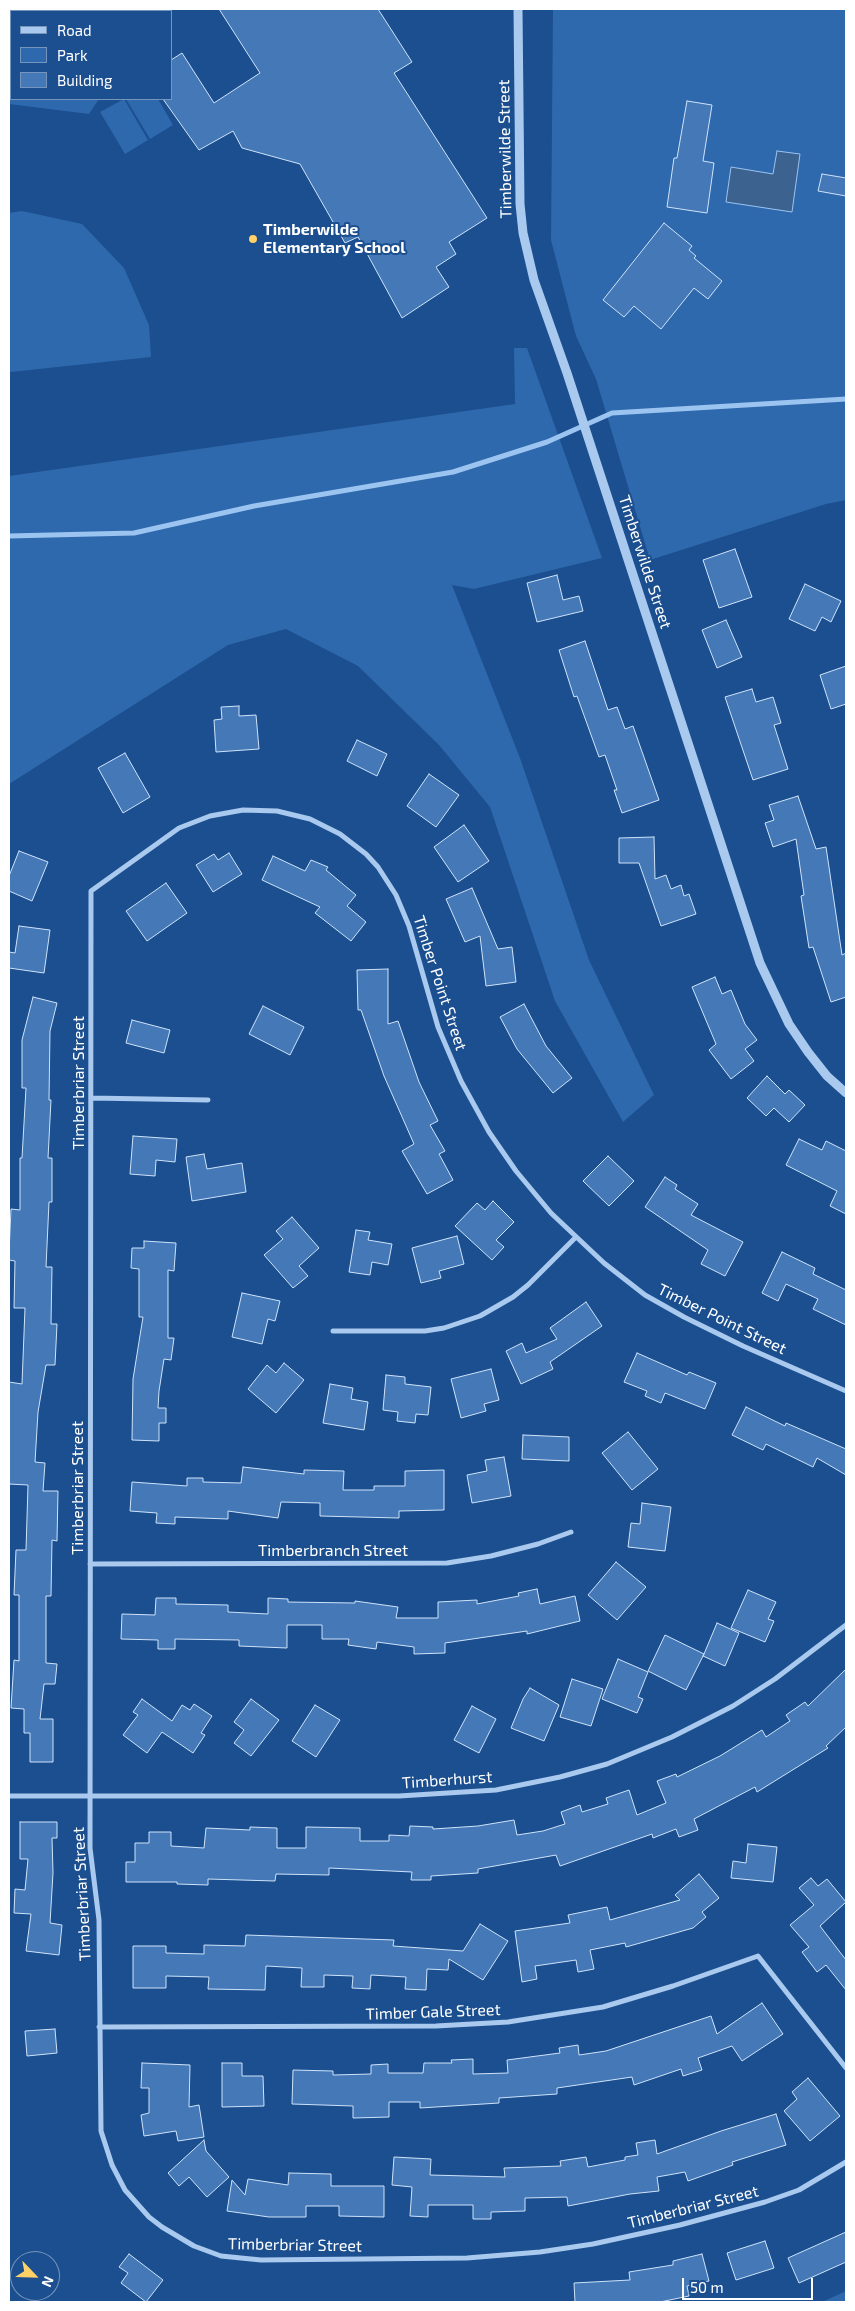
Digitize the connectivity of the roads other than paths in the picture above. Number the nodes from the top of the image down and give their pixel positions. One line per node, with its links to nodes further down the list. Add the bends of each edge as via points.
1 (518, 9): 3 (street, Timberwilde Street, via 520,204 534,280 760,963 799,1038 827,1076)
2 (91, 891): 4 (street, Timberbriar Street); 6 (street, Timber Point Street, via 179,828 210,816 243,810 277,811 310,819 347,838 378,867 396,895 409,926 438,1027 461,1081 489,1132 516,1171)
3 (846, 1093)
4 (91, 1098): 5 (street); 10 (street, Timberbriar Street)
5 (208, 1100)
6 (576, 1237): 7 (street, via 528,1285 480,1316 425,1331); 8 (street, Timber Point Street, via 645,1294 684,1317)
7 (333, 1331)
8 (846, 1391)
9 (571, 1532): 10 (street, Timberbranch Street, via 491,1556 447,1563)
10 (90, 1564): 12 (street, Timberbriar Street)
11 (846, 1625): 12 (street, Timberhurst, via 733,1706 672,1737 616,1760 560,1777 496,1790 409,1795)
12 (90, 1794): 13 (street, Timberhurst); 14 (street, Timberbriar Street, via 90,1848 99,1920)
13 (9, 1796)
14 (99, 2027): 15 (street, Timber Gale Street, via 436,2026 508,2022 603,2007 758,1956); 16 (street, Timberbriar Street, via 101,2131 112,2165 125,2190 162,2227 194,2246 221,2256 261,2260 467,2258 584,2245 680,2225 765,2202 799,2190)
15 (846, 2068)
16 (846, 2162)

